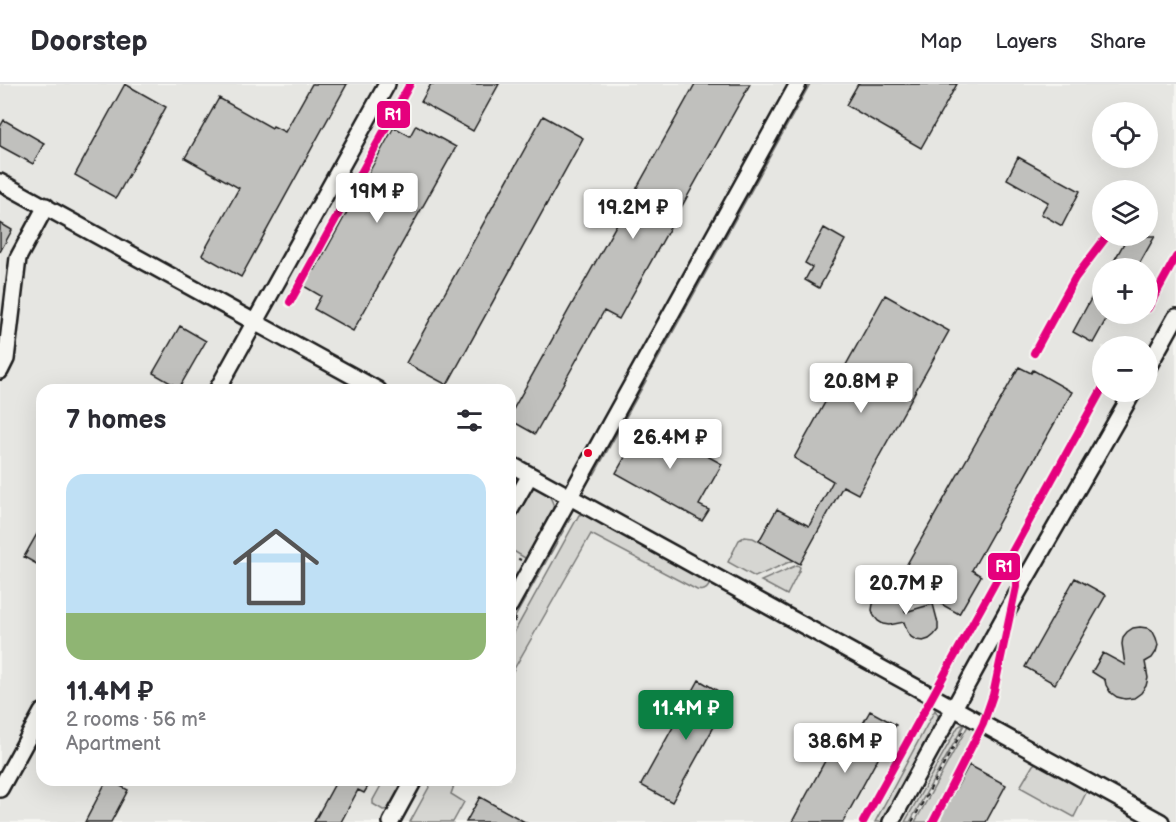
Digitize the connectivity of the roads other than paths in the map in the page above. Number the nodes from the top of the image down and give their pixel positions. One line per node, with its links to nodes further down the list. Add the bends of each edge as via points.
1 (387, 84): 6 (lane)
2 (798, 84): 15 (lane)
3 (0, 182): 4 (lane)
4 (45, 206): 6 (lane); 7 (lane, via 18,258)
5 (1176, 317): 8 (lane)
6 (254, 321): 10 (lane); 11 (lane)
7 (4, 328): 9 (lane, via 6,359)
8 (1158, 349)
9 (0, 371)
10 (220, 384)
11 (367, 384)
12 (1127, 402): 18 (lane)
13 (516, 467): 14 (lane)
14 (530, 475): 15 (lane); 16 (lane)
15 (569, 497): 17 (lane); 18 (lane)
16 (516, 500)
17 (516, 594)
18 (954, 708): 23 (lane); 24 (lane)
19 (36, 723): 21 (lane)
20 (411, 786): 22 (lane)
21 (0, 789)
22 (391, 822)
23 (891, 822)
24 (1161, 822)

